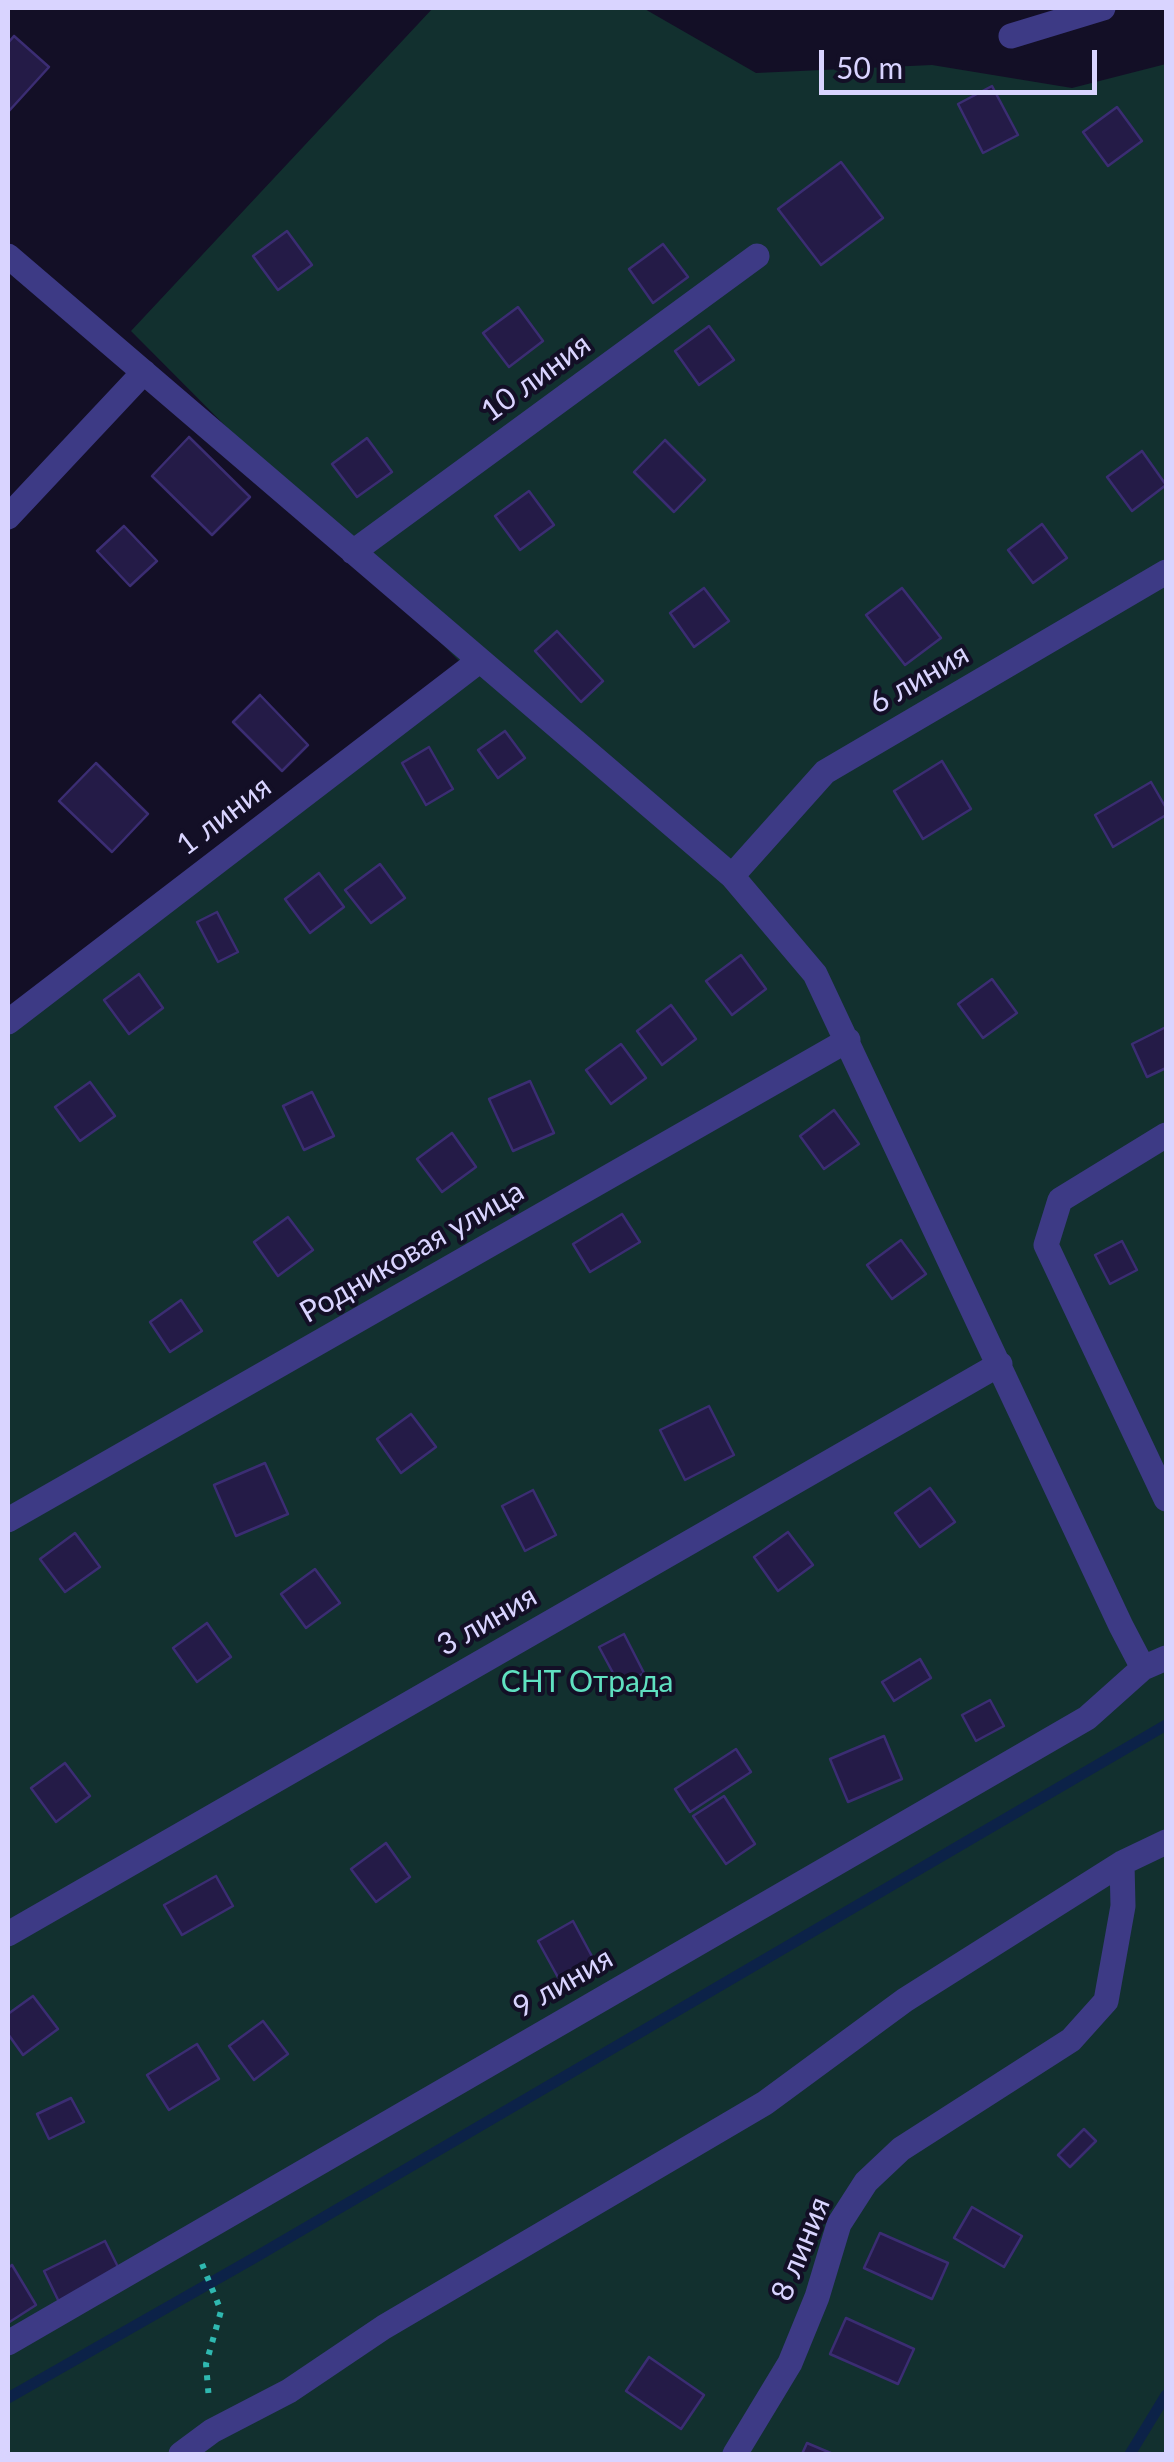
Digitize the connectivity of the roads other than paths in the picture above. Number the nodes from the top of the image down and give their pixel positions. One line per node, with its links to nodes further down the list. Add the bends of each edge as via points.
1 (1104, 8): 2 (street)
2 (1011, 36)
3 (8, 256): 5 (street)
4 (757, 256): 7 (street, 10 линия)
5 (144, 372): 6 (street); 7 (street)
6 (8, 517)
7 (352, 552): 9 (street)
8 (1166, 572): 10 (street, 6 линия, via 825,772)
9 (479, 661): 10 (street); 11 (street, 1 линия)
10 (732, 876): 12 (street, via 815,974)
11 (8, 1022)
12 (848, 1040): 14 (street); 16 (street, Родниковая улица)
13 (1166, 1135): 15 (street, via 1060,1200 1046,1245)
14 (1000, 1364): 17 (street, via 1120,1626); 20 (street, 3 линия)
15 (1166, 1498)
16 (8, 1520)
17 (1155, 1663): 21 (street, 9 линия, via 1087,1718)
18 (1166, 1842): 19 (street)
19 (1122, 1863): 22 (street, via 905,2000 765,2104); 23 (street, 8 линия, via 1123,1906 1106,2001 1071,2040 901,2149 866,2182 839,2224 790,2363)
20 (8, 1934)
21 (8, 2343)
22 (181, 2454)
23 (735, 2454)

